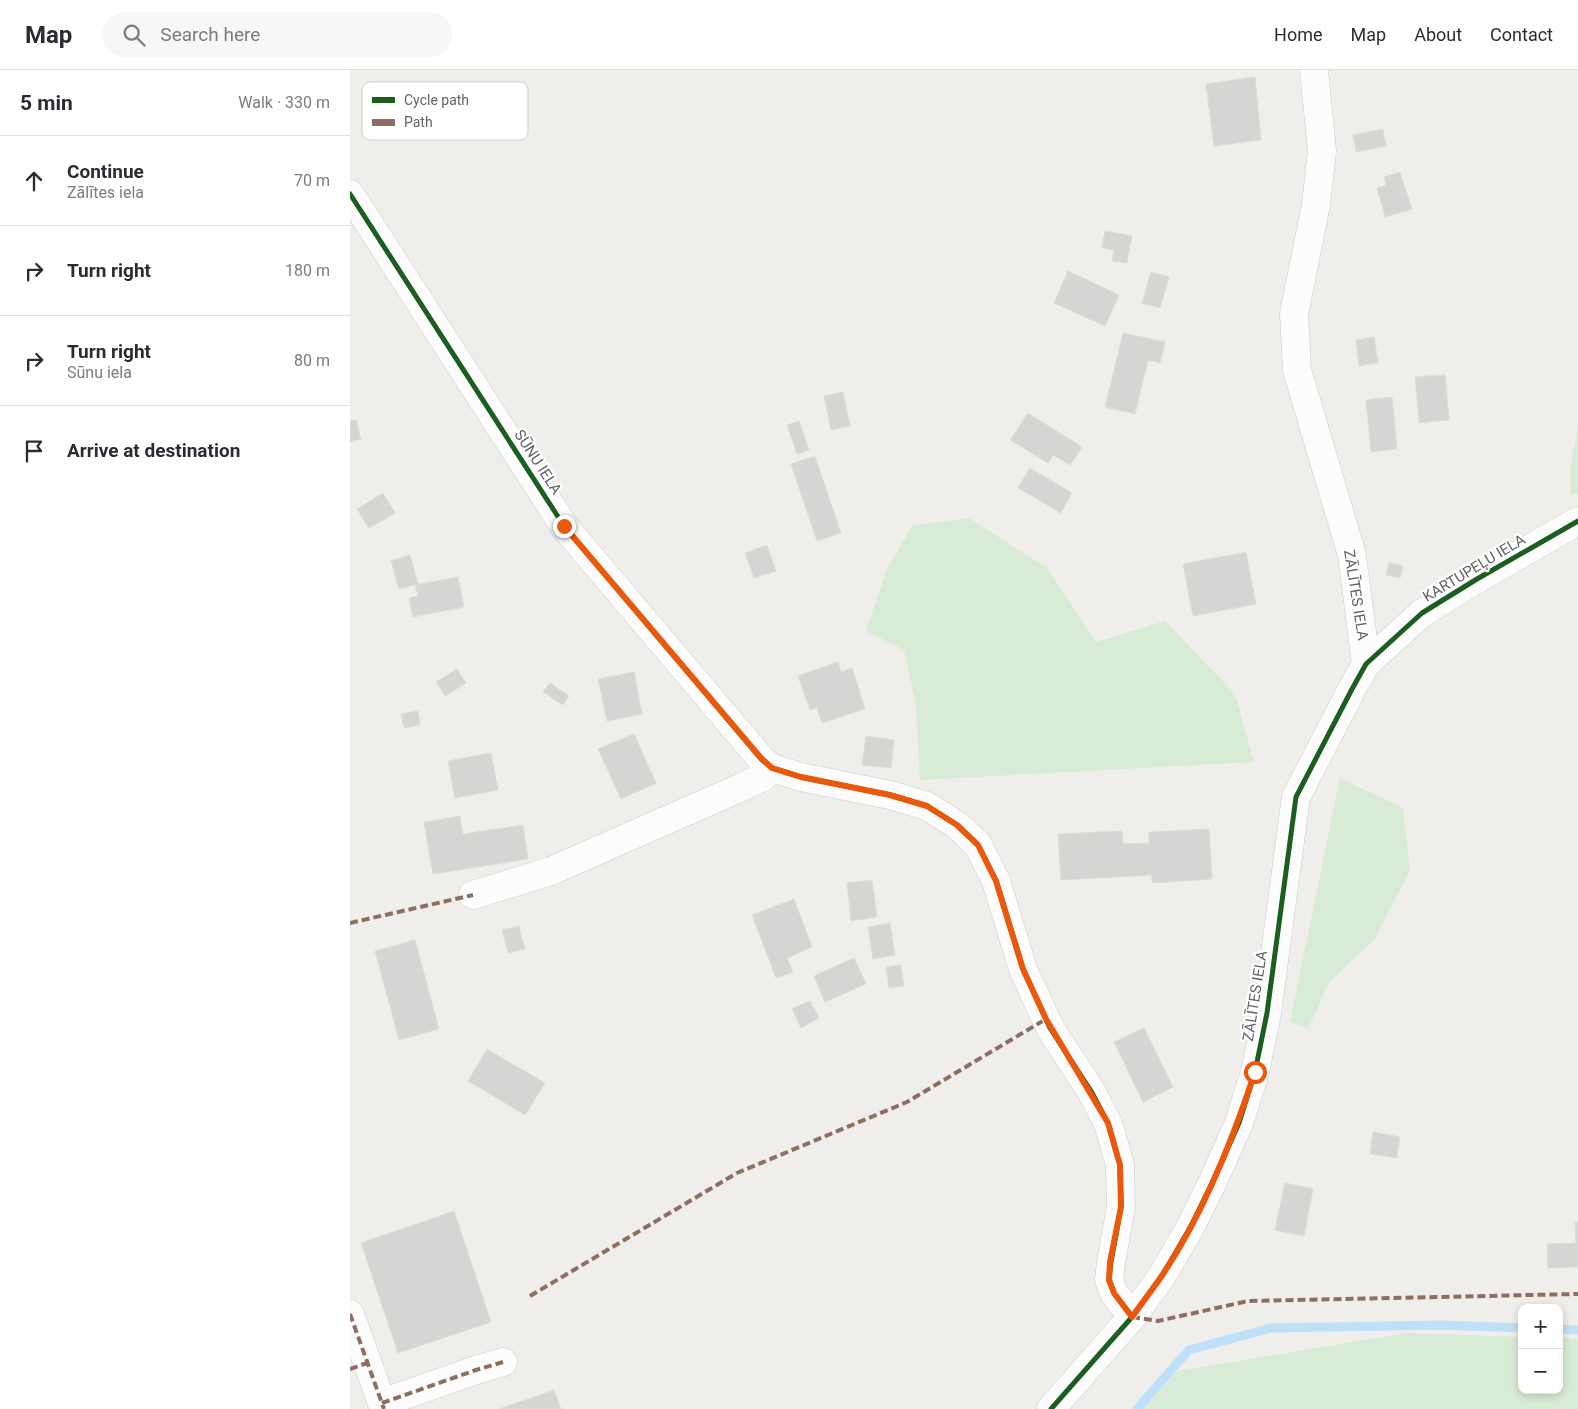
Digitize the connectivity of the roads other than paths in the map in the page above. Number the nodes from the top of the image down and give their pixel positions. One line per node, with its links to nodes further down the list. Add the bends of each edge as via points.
1 (1314, 70): 4 (street, ZĀLĪTES IELA, via 1322,151 1316,206 1294,314 1297,370 1352,555)
2 (350, 194): 5 (street, SŪNU IELA, via 564,526)
3 (1573, 527): 4 (street, KARTUPEĻU IELA, via 1422,613)
4 (1366, 664): 8 (street, ZĀLĪTES IELA, via 1296,797 1267,1013 1255,1072 1238,1123 1191,1226 1162,1276)
5 (772, 768): 6 (street, via 742,788 551,871); 8 (street, via 927,806 957,825 978,845 996,881 1023,969 1046,1019 1108,1123 1120,1165 1121,1207 1109,1280 1114,1293)
6 (473, 895)
7 (350, 1314): 10 (street)
8 (1132, 1317): 12 (street, ZĀLĪTES IELA)
9 (503, 1362): 11 (street)
10 (358, 1366): 11 (street)
11 (383, 1406)
12 (1051, 1409)

